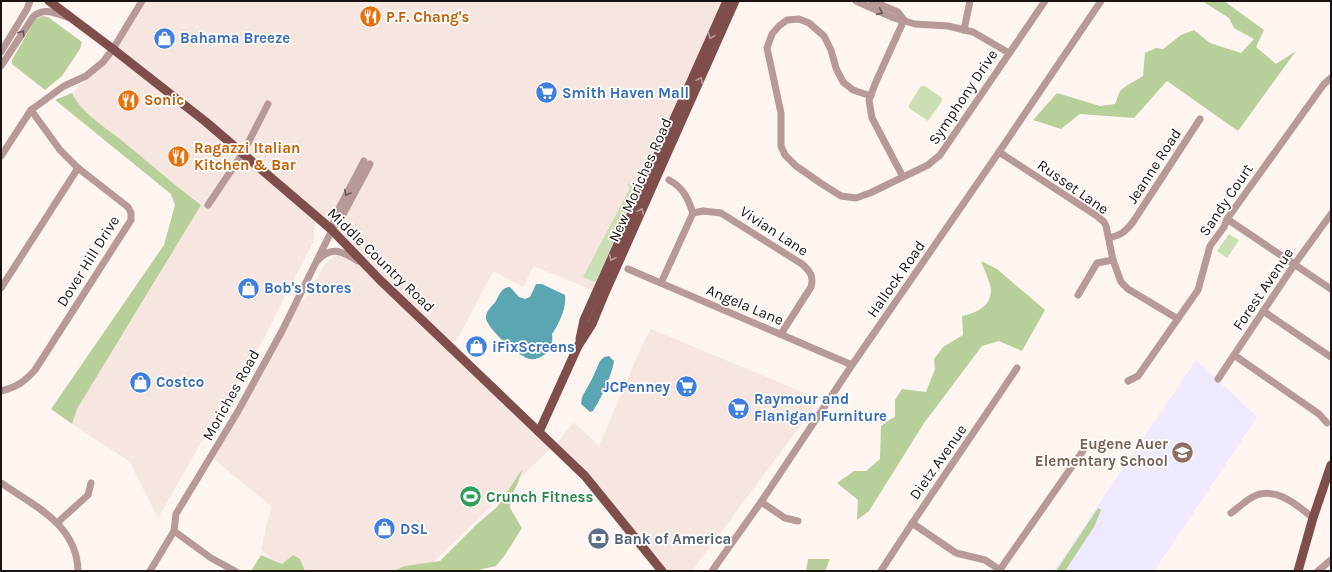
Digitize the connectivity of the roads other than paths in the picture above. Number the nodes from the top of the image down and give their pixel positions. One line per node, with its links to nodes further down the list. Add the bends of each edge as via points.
1 (30, 1): 15 (street)
2 (49, 1): 11 (main road, Middle Country Road)
3 (142, 1): 14 (street)
4 (727, 1): 48 (main road, New Moriches Road, one-way to 48, via 584,320)
5 (735, 1): 48 (main road, New Moriches Road, one-way to 5, via 592,324)
6 (856, 1): 12 (street, one-way to 12)
7 (872, 1): 12 (street, via 898,12)
8 (970, 1): 13 (street)
9 (1046, 1): 16 (street, Symphony Drive)
10 (1101, 1): 23 (street, Hallock Road)
11 (74, 19): 14 (main road, Middle Country Road); 17 (street, one-way to 11, via 38,12 51,12)
12 (904, 20): 13 (street, via 915,24 948,26); 19 (street)
13 (964, 30): 16 (street, via 973,32)
14 (113, 49): 21 (street, via 103,62 86,76 64,86); 24 (main road, Middle Country Road)
15 (1, 52)
16 (1008, 53): 28 (street, Symphony Drive, via 940,155)
17 (1, 66)
18 (1331, 78): 32 (street, Sandy Court, via 1324,84)
19 (871, 96): 28 (street, via 869,100 872,118); 28 (street, Symphony Drive, via 853,90 843,82 824,36 810,23 799,18 787,20 772,34 767,48 778,92 781,146 785,155 796,166 841,196 856,198)
20 (268, 104): 24 (street)
21 (31, 110): 25 (street); 27 (street, Dover Hill Drive, via 60,150)
22 (1200, 119): 35 (street, Jeanne Road, via 1133,222 1126,231)
23 (999, 152): 35 (street, Russet Lane, via 1097,216 1104,222); 51 (street, Hallock Road)
24 (243, 153): 30 (street); 34 (main road, Middle Country Road)
25 (1, 156)
26 (367, 163): 34 (street, Moriches Road, via 339,222)
27 (78, 168): 42 (street); 55 (street, Dover Hill Drive, via 128,207 131,220 35,370 15,387)
28 (903, 177)
29 (669, 180): 31 (street, via 686,195)
30 (208, 205)
31 (693, 213): 41 (street); 47 (street, Vivian Lane, via 721,213 809,271 813,279 812,287)
32 (1227, 219): 38 (street); 46 (street, Sandy Court, via 1210,246 1198,290)
33 (1330, 219): 38 (street, Forest Avenue)
34 (332, 228): 37 (street, Moriches Road); 39 (main road, Middle Country Road)
35 (1109, 238): 36 (street, Russet Lane)
36 (1113, 260): 44 (street, via 1097,263); 46 (street, Russet Lane, via 1118,278 1124,287)
37 (315, 264): 39 (street, via 321,257 338,251); 68 (street, Moriches Road, via 237,413 176,514)
38 (1294, 265): 43 (street); 45 (street, Forest Avenue)
39 (368, 267): 57 (main road, Middle Country Road)
40 (628, 269): 41 (street, Angela Lane)
41 (660, 283): 47 (street, Angela Lane)
42 (1, 288)
43 (1331, 289)
44 (1078, 295)
45 (1264, 311): 49 (street, Forest Avenue); 50 (street)
46 (1178, 319): 54 (street, Sandy Court, via 1138,376)
47 (781, 334): 51 (street, Angela Lane)
48 (578, 346): 57 (main road, New Moriches Road)
49 (1234, 355): 53 (street, Forest Avenue); 56 (street, via 1320,414)
50 (1331, 357)
51 (852, 365): 62 (street, Hallock Road)
52 (1017, 368): 67 (street, Dietz Avenue)
53 (1218, 379)
54 (1128, 381)
55 (1, 391)
56 (1327, 423)
57 (539, 432): 73 (main road, Middle Country Road, via 597,489)
58 (1087, 445): 76 (street)
59 (1331, 465): 64 (main road)
60 (90, 482): 66 (street, via 88,495)
61 (1, 484): 66 (street)
62 (761, 502): 65 (street, via 785,518); 74 (street, Hallock Road)
63 (1231, 514): 64 (street, via 1249,498 1270,493 1288,499)
64 (1313, 518): 77 (main road)
65 (798, 521)
66 (57, 523): 70 (street, via 64,529 73,546)
67 (912, 523): 75 (street, Dietz Avenue); 76 (street, via 956,553 985,560)
68 (174, 532): 71 (street, Moriches Road); 72 (street)
69 (1331, 560): 78 (street)
70 (78, 571)
71 (150, 571)
72 (235, 571)
73 (662, 571)
74 (712, 571)
75 (881, 571)
76 (999, 571)
77 (1298, 571)
78 (1318, 571)

